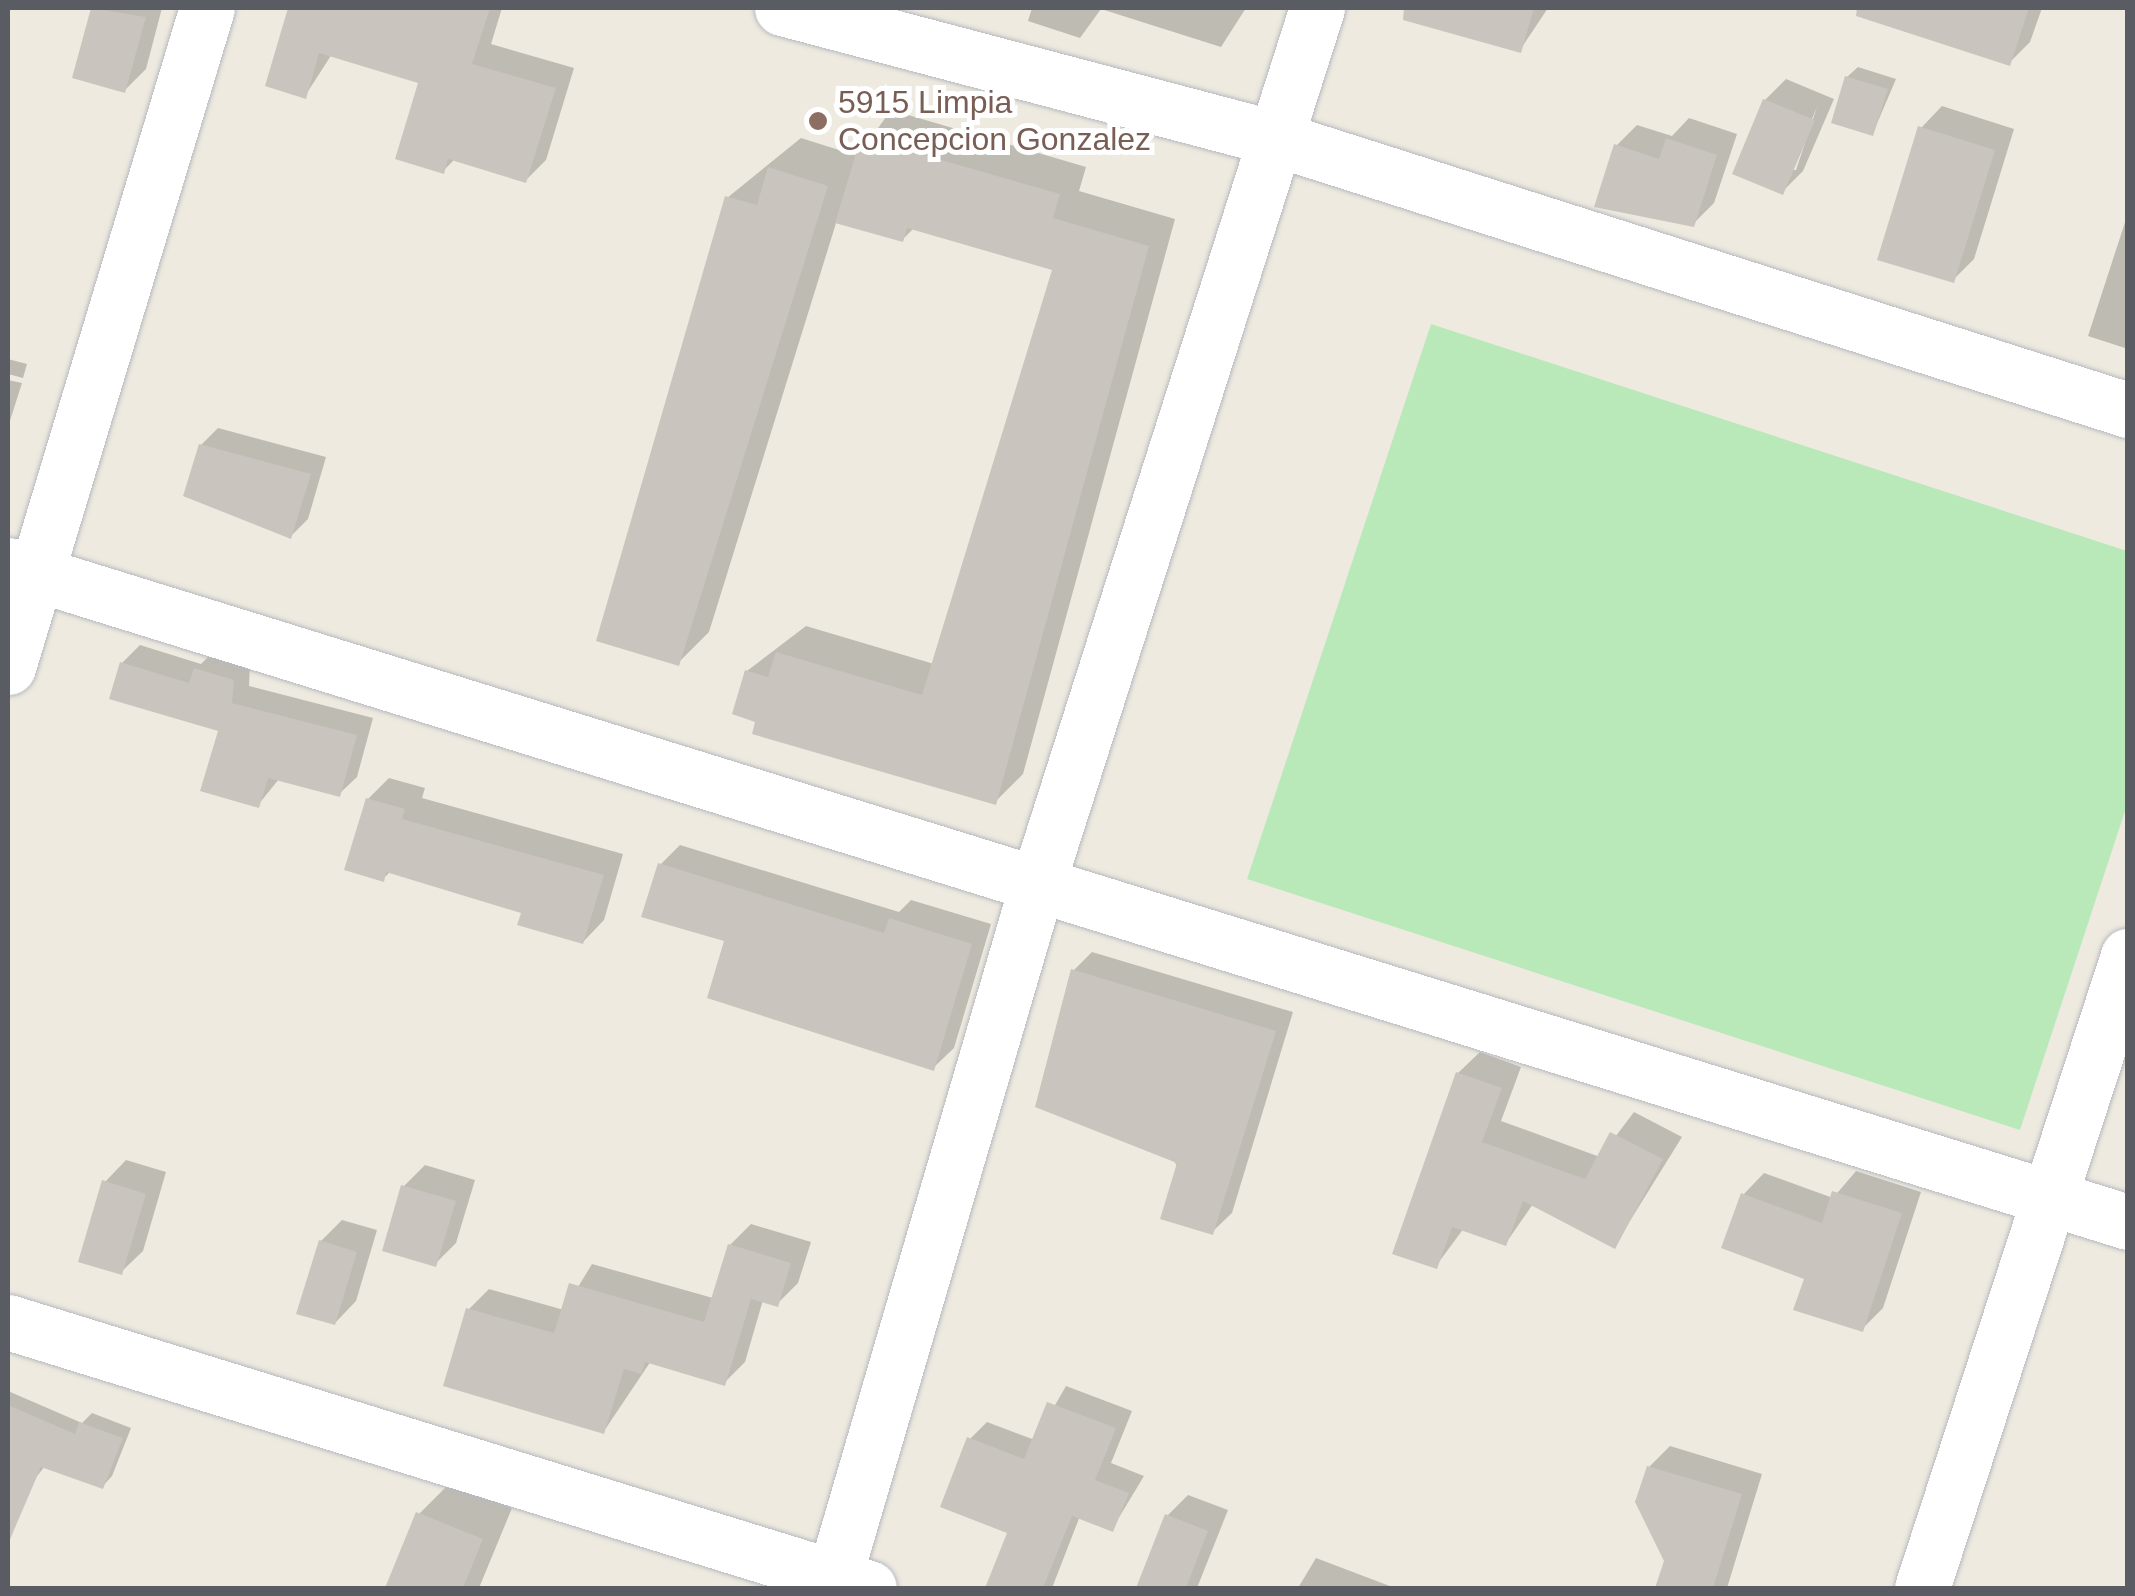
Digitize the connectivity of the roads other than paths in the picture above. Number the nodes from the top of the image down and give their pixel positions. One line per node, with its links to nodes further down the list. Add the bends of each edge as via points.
1 (207, 8): 6 (street)
2 (782, 8): 4 (street)
3 (1318, 8): 4 (street)
4 (1274, 138): 5 (street); 8 (street)
5 (2128, 410)
6 (21, 569): 7 (street); 8 (street)
7 (8, 667)
8 (1036, 885): 10 (street); 13 (street)
9 (2128, 956): 10 (street)
10 (2048, 1198): 11 (street); 14 (street)
11 (2128, 1222)
12 (8, 1322): 13 (street)
13 (845, 1585)
14 (1922, 1588)

